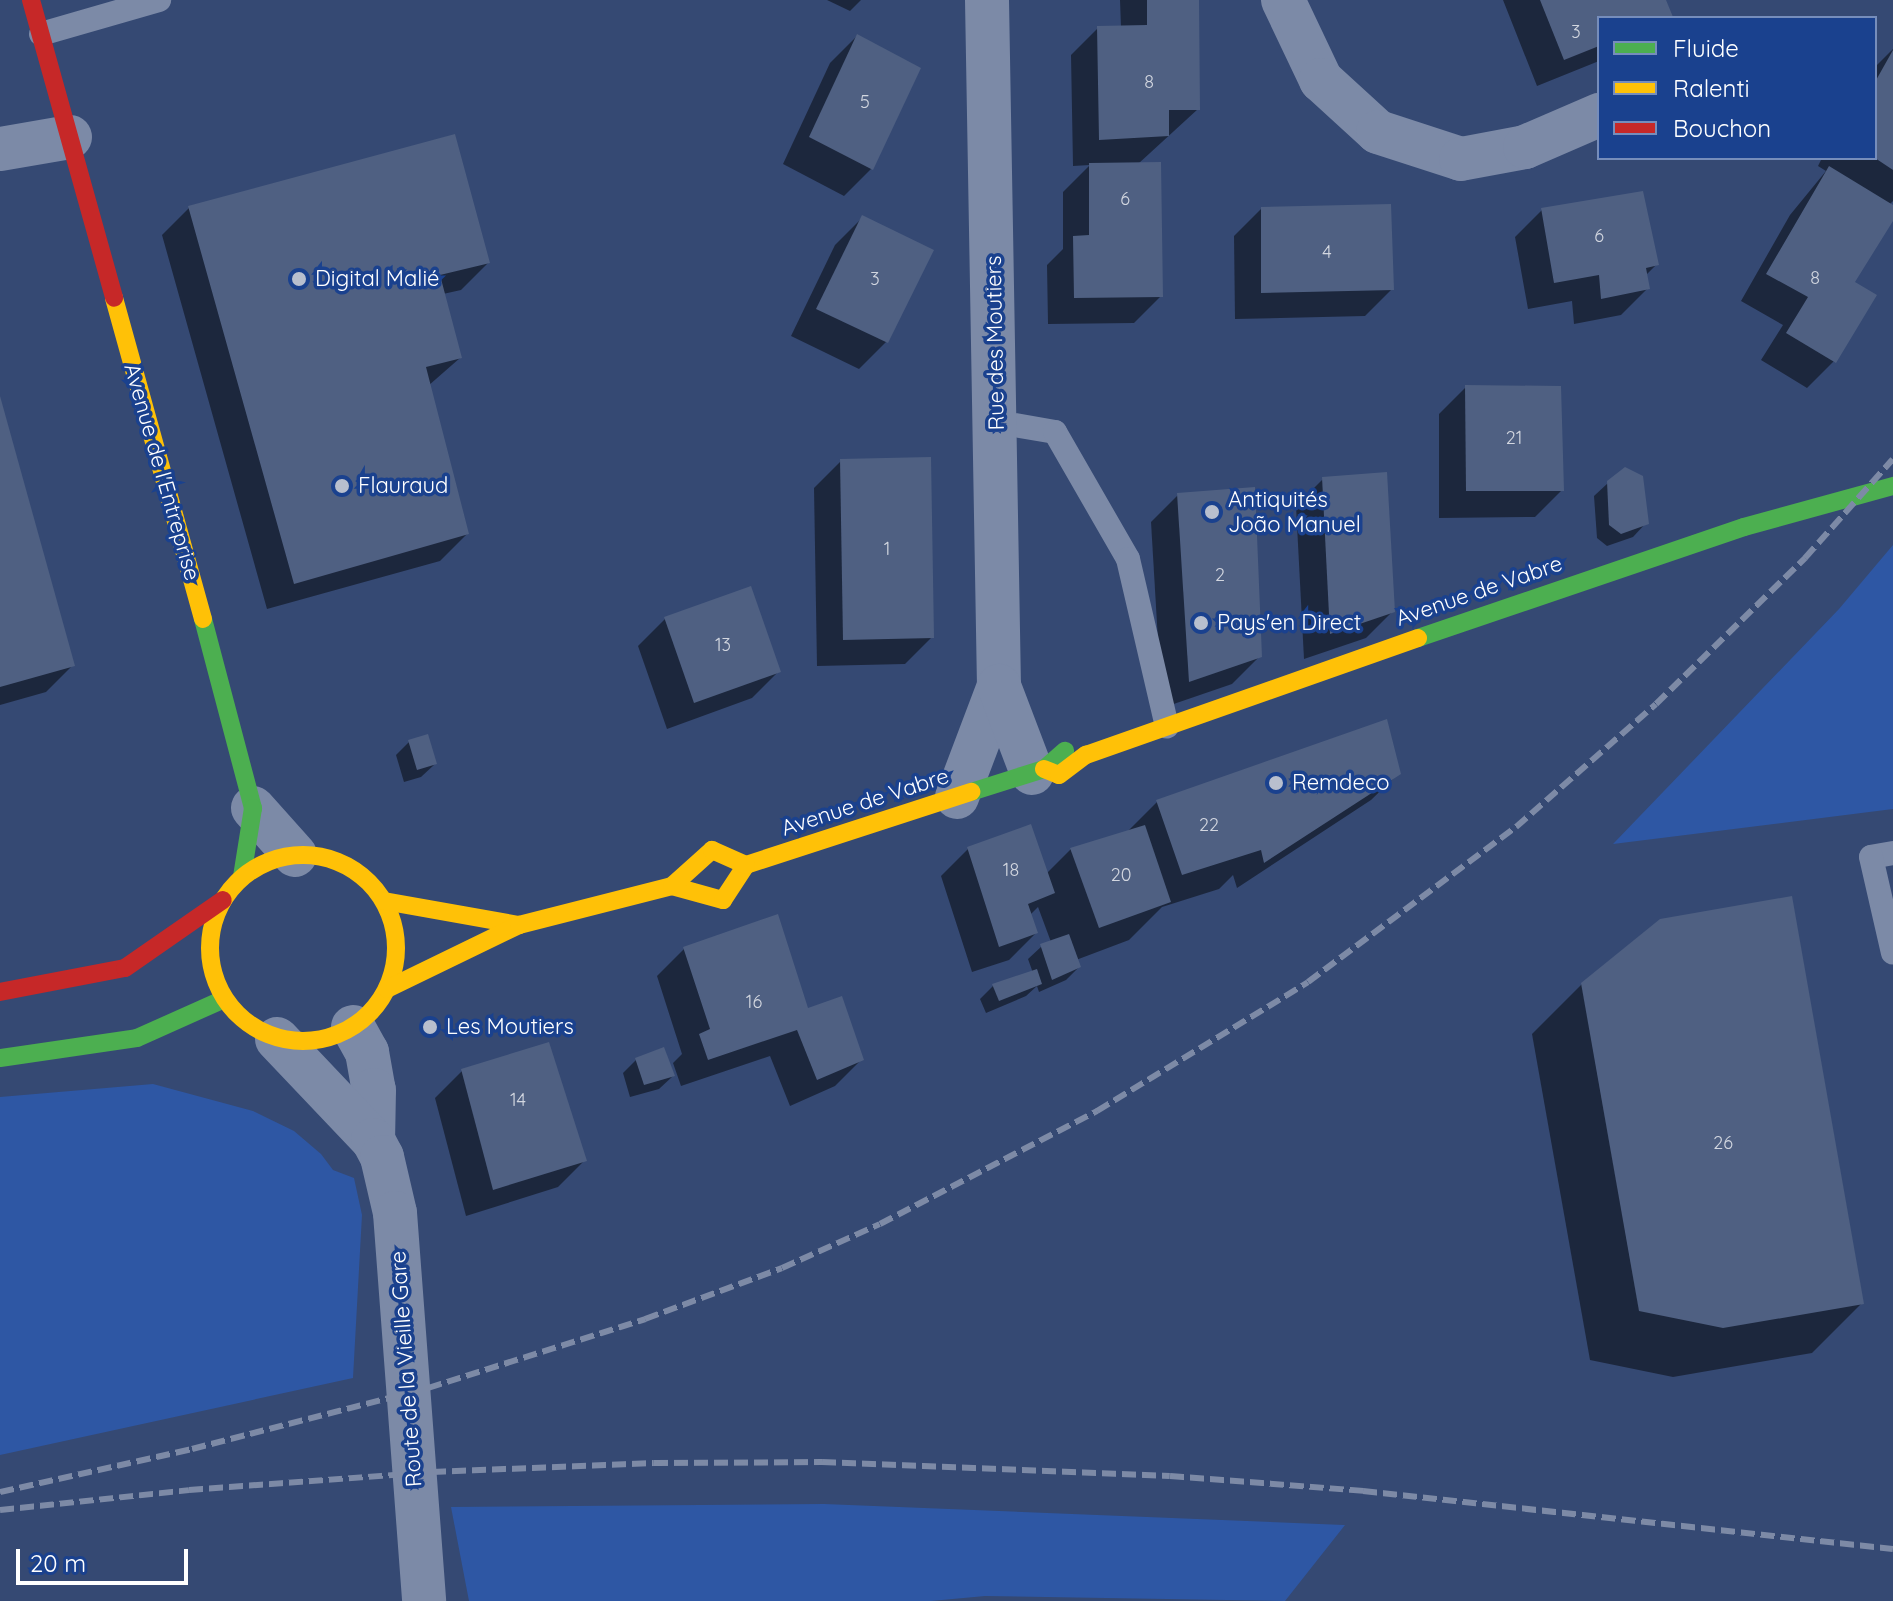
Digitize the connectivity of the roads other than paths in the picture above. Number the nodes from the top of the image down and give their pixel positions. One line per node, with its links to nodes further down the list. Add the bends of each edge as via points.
1 (31, 0): 6 (main road, Avenue de l'Entreprise)
2 (159, 0): 5 (lane)
3 (987, 0): 10 (street, Rue des Moutiers)
4 (1283, 0): 7 (street, via 1321,80 1378,132 1461,159 1525,147)
5 (134, 3): 6 (lane)
6 (41, 34): 8 (main road, Avenue de l'Entreprise)
7 (1597, 116)
8 (70, 137): 9 (street); 16 (main road, Avenue de l'Entreprise)
9 (0, 149)
10 (997, 422): 12 (street, Rue des Moutiers); 13 (lane, via 1055,432 1128,559)
11 (1893, 486): 13 (main road, Avenue de Vabre, via 1729,532)
12 (999, 686): 14 (street, Rue des Moutiers); 15 (street, Rue des Moutiers)
13 (1167, 727): 14 (main road, Avenue de Vabre, via 1086,755 1062,750)
14 (1038, 771): 15 (main road, Avenue de Vabre)
15 (957, 797): 19 (main road, Avenue de Vabre)
16 (253, 808): 18 (street, Avenue de l'Entreprise); 20 (main road, Avenue de l'Entreprise)
17 (1893, 853): 25 (lane, via 1871,857)
18 (295, 855): 20 (main road, via 267,862); 23 (main road, via 322,856 346,865 369,880)
19 (746, 865): 21 (main road, via 712,850); 21 (main road, via 723,900)
20 (242, 877): 22 (main road)
21 (672, 886): 24 (main road)
22 (223, 900): 27 (main road, via 125,968); 28 (main road, via 212,924 209,950)
23 (384, 901): 24 (main road); 26 (main road, via 396,945)
24 (519, 925): 26 (main road)
25 (1893, 953)
26 (387, 989): 29 (main road, via 373,1011)
27 (0, 992)
28 (224, 999): 30 (main road, via 247,1023); 31 (main road, via 137,1038)
29 (353, 1027): 30 (main road, via 329,1038); 32 (street, Route de la Vieille Gare, via 367,1052 374,1090)
30 (277, 1039): 32 (street, Route de la Vieille Gare)
31 (0, 1058)
32 (373, 1140): 33 (street, Route de la Vieille Gare, via 395,1213)
33 (424, 1601)

